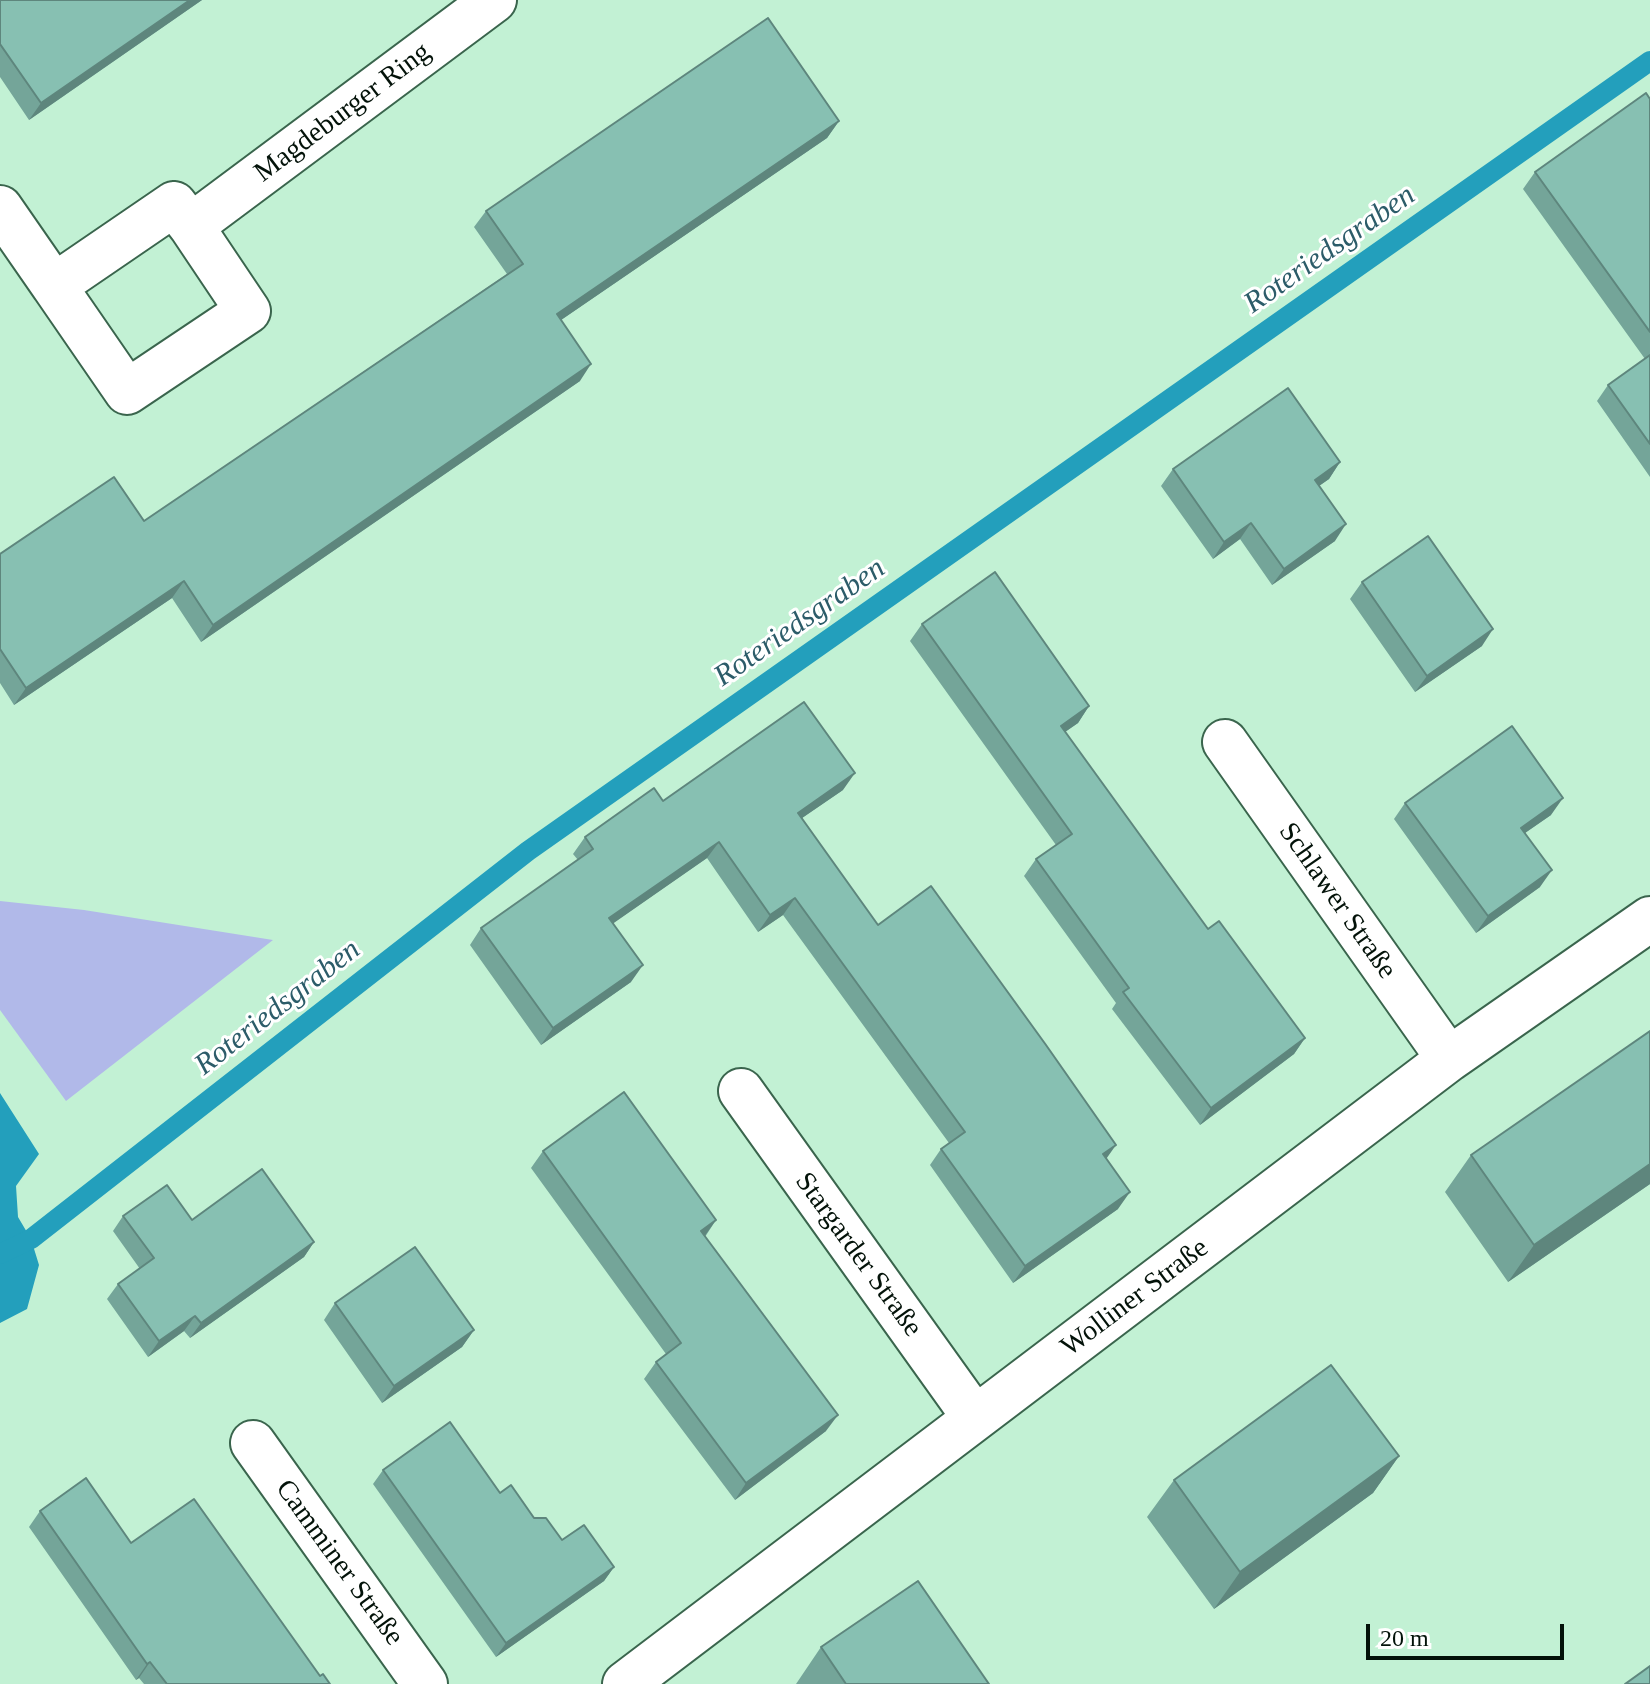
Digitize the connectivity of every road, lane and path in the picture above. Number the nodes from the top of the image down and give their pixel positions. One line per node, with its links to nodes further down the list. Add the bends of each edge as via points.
1 (490, 1): 3 (street, Magdeburger Ring)
2 (0, 208): 4 (street)
3 (191, 226): 4 (street, via 174,204); 4 (street, via 248,311 127,392)
4 (54, 286)
5 (1225, 742): 7 (street, Schlawer Straße)
6 (1650, 919): 7 (street, Wolliner Straße)
7 (1449, 1059): 9 (street, Wolliner Straße)
8 (741, 1091): 9 (street, Stargarder Straße)
9 (975, 1418): 12 (street, Wolliner Straße)
10 (253, 1443): 11 (street, Camminer Straße)
11 (425, 1684)
12 (625, 1684)

